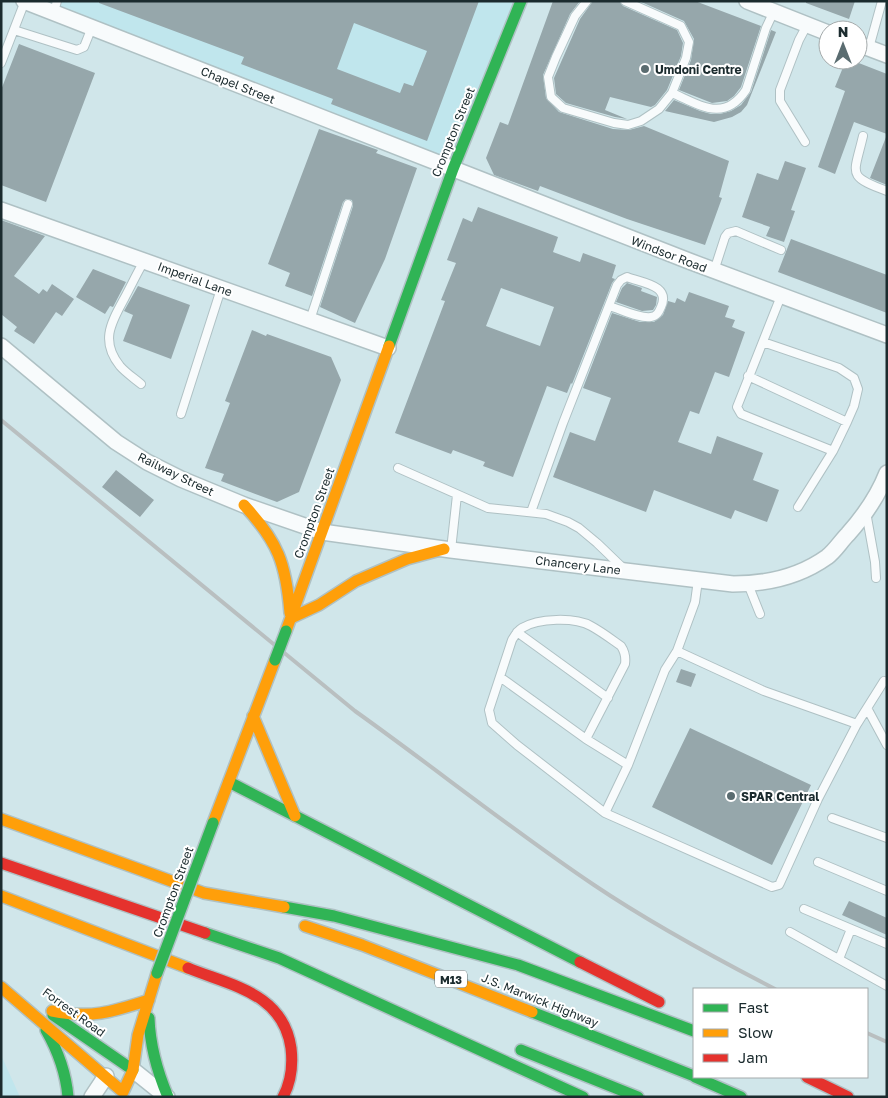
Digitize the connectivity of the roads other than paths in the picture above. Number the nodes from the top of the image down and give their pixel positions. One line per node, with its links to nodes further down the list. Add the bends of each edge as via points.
1 (24, 1): 7 (street, Chapel Street); 12 (lane)
2 (521, 1): 20 (main road, Crompton Street)
3 (587, 1): 17 (lane, via 575,16 548,77 551,98 563,108 628,125 659,109)
4 (624, 1): 17 (lane, via 681,26 689,42)
5 (747, 1): 8 (street)
6 (882, 1): 13 (lane)
7 (55, 6): 10 (street, Chapel Street)
8 (774, 12): 9 (street); 17 (lane, via 746,90 734,104 723,109 708,109)
9 (807, 25): 11 (street); 19 (lane, via 780,90 780,101)
10 (92, 27): 12 (lane, via 84,46 77,50); 20 (street, Chapel Street)
11 (818, 29)
12 (14, 30): 16 (lane)
13 (868, 36)
14 (868, 48): 15 (street)
15 (887, 55)
16 (1, 63)
17 (672, 93)
18 (863, 136): 21 (lane, via 856,174 863,182)
19 (805, 142)
20 (452, 169): 26 (street, Windsor Road); 34 (main road, Crompton Street)
21 (887, 191)
22 (348, 204): 30 (lane)
23 (1, 210): 25 (street, Imperial Lane)
24 (781, 250): 26 (lane, via 736,231 731,232 725,237)
25 (144, 261): 27 (street, Imperial Lane); 36 (lane, via 113,318 109,337 112,354 121,367)
26 (714, 271): 28 (street, Windsor Road)
27 (221, 289): 30 (street, Imperial Lane); 37 (lane)
28 (781, 296): 31 (street, Windsor Road); 32 (lane)
29 (609, 306): 29 (lane, via 653,317 658,313 664,295 658,288 627,277 617,285); 45 (lane)
30 (310, 320): 34 (street, Imperial Lane)
31 (887, 335)
32 (763, 342): 35 (lane); 38 (lane, via 839,368 854,378 858,389)
33 (1, 346): 43 (street, Railway Street, via 124,447 181,479)
34 (388, 348): 47 (main road, Crompton Street)
35 (748, 376): 38 (lane); 39 (lane, via 738,401 738,410 742,414)
36 (141, 384)
37 (181, 414)
38 (847, 422): 39 (lane)
39 (833, 451): 44 (lane)
40 (398, 468): 42 (lane)
41 (887, 473): 46 (street, Chancery Lane)
42 (457, 495): 45 (lane, via 488,508); 48 (lane)
43 (244, 505): 47 (street, Railway Street); 54 (main road, via 269,535 284,567)
44 (798, 507)
45 (531, 512): 49 (lane, via 546,514 579,528)
46 (866, 512): 50 (lane); 52 (street, Chancery Lane, via 828,556 800,572 770,582)
47 (322, 532): 48 (street, Chancery Lane); 54 (main road, Crompton Street)
48 (448, 549): 49 (street, Chancery Lane); 54 (main road, via 407,559 356,581 319,605)
49 (626, 571): 51 (street, Chancery Lane)
50 (876, 578)
51 (698, 580): 52 (street, Chancery Lane); 56 (lane, via 695,602)
52 (748, 584): 53 (lane)
53 (760, 614)
54 (291, 618): 61 (main road, Crompton Street, bridge)
55 (517, 632): 57 (lane); 59 (lane); 59 (lane, via 530,624 575,621 591,626 621,646 625,654 624,664)
56 (677, 651): 62 (lane, via 764,691); 66 (lane, via 665,670)
57 (500, 677): 64 (lane); 68 (lane, via 489,710 492,723)
58 (884, 681): 60 (lane)
59 (608, 698): 64 (lane)
60 (867, 708): 62 (lane); 63 (lane)
61 (254, 716): 67 (main road, Crompton Street); 69 (main road)
62 (857, 724): 68 (lane, via 780,883 775,887)
63 (884, 733): 65 (lane)
64 (586, 739): 66 (lane)
65 (887, 745)
66 (628, 765): 68 (lane)
67 (229, 782): 69 (main road); 89 (main road, Crompton Street, bridge)
68 (605, 813)
69 (296, 816): 90 (main road)
70 (832, 818): 72 (lane)
71 (1, 819): 76 (main road)
72 (887, 838)
73 (818, 862): 75 (lane)
74 (1, 863): 84 (main road)
75 (887, 892)
76 (204, 893): 79 (main road); 93 (main road, via 334,916 518,965)
77 (1, 896): 97 (main road, via 254,994 276,1011 282,1020 288,1034)
78 (804, 909): 81 (lane)
79 (278, 917)
80 (297, 924): 99 (main road, J.S. Marwick Highway / M13, via 362,945)
81 (851, 929): 83 (lane); 85 (lane)
82 (790, 932): 85 (lane)
83 (887, 944)
84 (279, 958): 92 (main road); 109 (main road)
85 (838, 959): 87 (lane)
86 (4, 982): 88 (main road, Forrest Road); 91 (main road, Forrest Road)
87 (887, 986)
88 (22, 990)
89 (149, 1000): 94 (main road, Crompton Street); 96 (main road, Forrest Road, via 97,1016 45,1009); 107 (main road, via 154,1066)
90 (668, 1006)
91 (41, 1021): 100 (main road, Forrest Road); 105 (main road, via 63,1065)
92 (446, 1021)
93 (693, 1032)
94 (138, 1035): 96 (main road, Crompton Street); 98 (main road, Crompton Street)
95 (508, 1045): 110 (main road)
96 (115, 1059): 98 (main road, Forrest Road); 100 (main road, Crompton Street)
97 (292, 1065): 103 (main road); 108 (main road, via 290,1084)
98 (133, 1070): 104 (main road, Crompton Street); 107 (street)
99 (693, 1075)
100 (106, 1076): 104 (main road, Forrest Road); 106 (street)
101 (699, 1078): 111 (main road, J.S. Marwick Highway / M13)
102 (809, 1078): 112 (main road)
103 (299, 1086)
104 (124, 1095)
105 (68, 1097)
106 (92, 1097)
107 (168, 1097)
108 (283, 1097)
109 (584, 1097)
110 (638, 1097)
111 (741, 1097)
112 (848, 1097)

